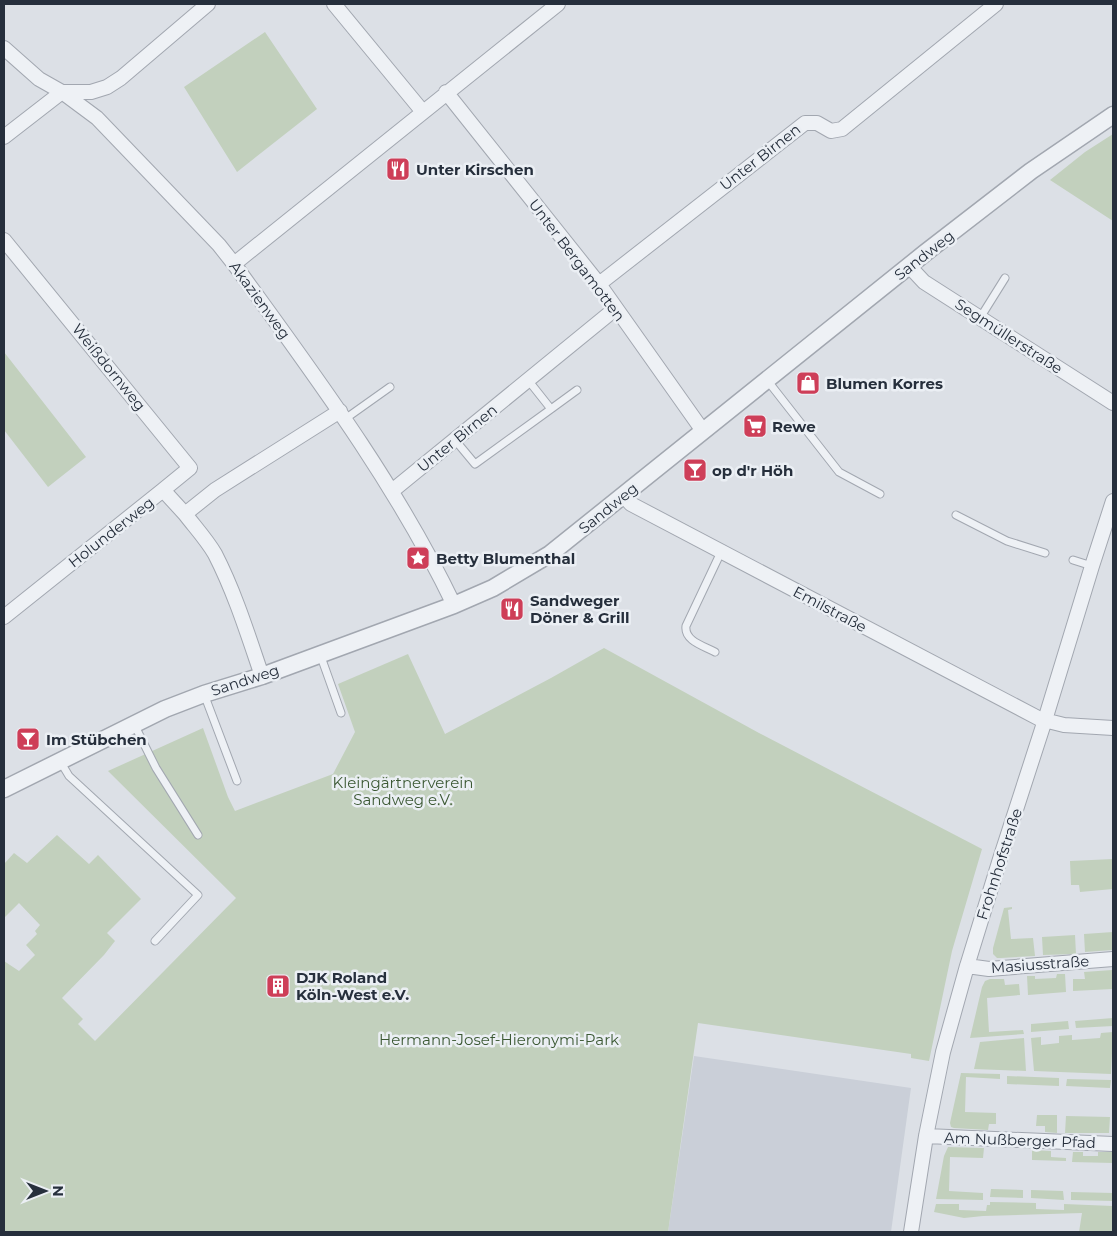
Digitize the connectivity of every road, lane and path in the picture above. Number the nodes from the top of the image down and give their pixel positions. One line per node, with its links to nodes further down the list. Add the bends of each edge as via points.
1 (208, 4): 6 (street, via 107,87 91,92)
2 (334, 4): 8 (street)
3 (558, 4): 7 (street)
4 (996, 4): 15 (street, Unter Birnen, via 842,129 831,131 817,123 804,122)
5 (4, 48): 6 (street, Akazienweg, via 39,79)
6 (62, 92): 10 (street); 12 (street, Akazienweg, via 97,118)
7 (446, 92): 8 (street); 15 (street, Unter Bergamotten)
8 (422, 112): 12 (street)
9 (1113, 115): 13 (street, Sandweg, via 1031,171)
10 (4, 137)
11 (4, 240): 27 (street, Weißdornweg, via 190,468)
12 (234, 264): 24 (street, Akazienweg)
13 (909, 266): 17 (street, Segmüllerstraße, via 924,282); 19 (street, Sandweg)
14 (1005, 278): 17 (lane)
15 (599, 284): 16 (street, Unter Bergamotten)
16 (615, 309): 18 (street, Unter Birnen); 25 (street, Unter Bergamotten)
17 (980, 318): 22 (street, Segmüllerstraße)
18 (528, 380): 23 (lane); 26 (street, Unter Birnen)
19 (767, 380): 25 (street, Sandweg); 29 (lane, via 839,472)
20 (390, 386): 24 (lane)
21 (577, 390): 23 (lane)
22 (1113, 403)
23 (551, 409): 26 (lane, via 474,464)
24 (343, 415): 28 (street, Akazienweg); 32 (street, via 215,490)
25 (703, 432): 30 (street, Sandweg)
26 (455, 440): 28 (street, Unter Birnen)
27 (163, 490): 32 (street, Holunderweg); 39 (street, Holunderweg)
28 (392, 491): 38 (street, Akazienweg)
29 (880, 494)
30 (623, 495): 34 (street, Emilstraße, via 631,504); 38 (street, Sandweg, via 550,554 492,588)
31 (1113, 501): 37 (street, Frohnhofstraße)
32 (185, 514): 42 (street, via 214,554 234,596)
33 (956, 515): 35 (lane, via 1007,541)
34 (722, 552): 40 (lane, via 685,632 689,638); 45 (street, Emilstraße)
35 (1045, 553)
36 (1073, 560): 37 (lane)
37 (1092, 566): 45 (street, Frohnhofstraße)
38 (454, 605): 41 (street, Sandweg)
39 (4, 617)
40 (715, 652)
41 (320, 654): 42 (street, Sandweg); 44 (lane)
42 (262, 676): 43 (street, Sandweg)
43 (204, 694): 46 (street, Sandweg); 49 (lane)
44 (341, 713)
45 (1043, 720): 47 (street, Emilstraße, via 1073,726); 54 (street, Frohnhofstraße)
46 (134, 724): 48 (street, Sandweg); 51 (lane, via 156,768)
47 (1113, 728)
48 (59, 760): 50 (street, Sandweg); 52 (lane, via 69,776 198,895)
49 (237, 781)
50 (4, 789)
51 (198, 834)
52 (155, 941)
53 (1113, 959): 54 (street, Masiusstraße, via 990,969)
54 (967, 966): 55 (street, Frohnhofstraße, via 939,1067)
55 (926, 1136): 56 (street, Am Nußberger Pfad); 57 (street, Frohnhofstraße)
56 (1113, 1144)
57 (910, 1232)

